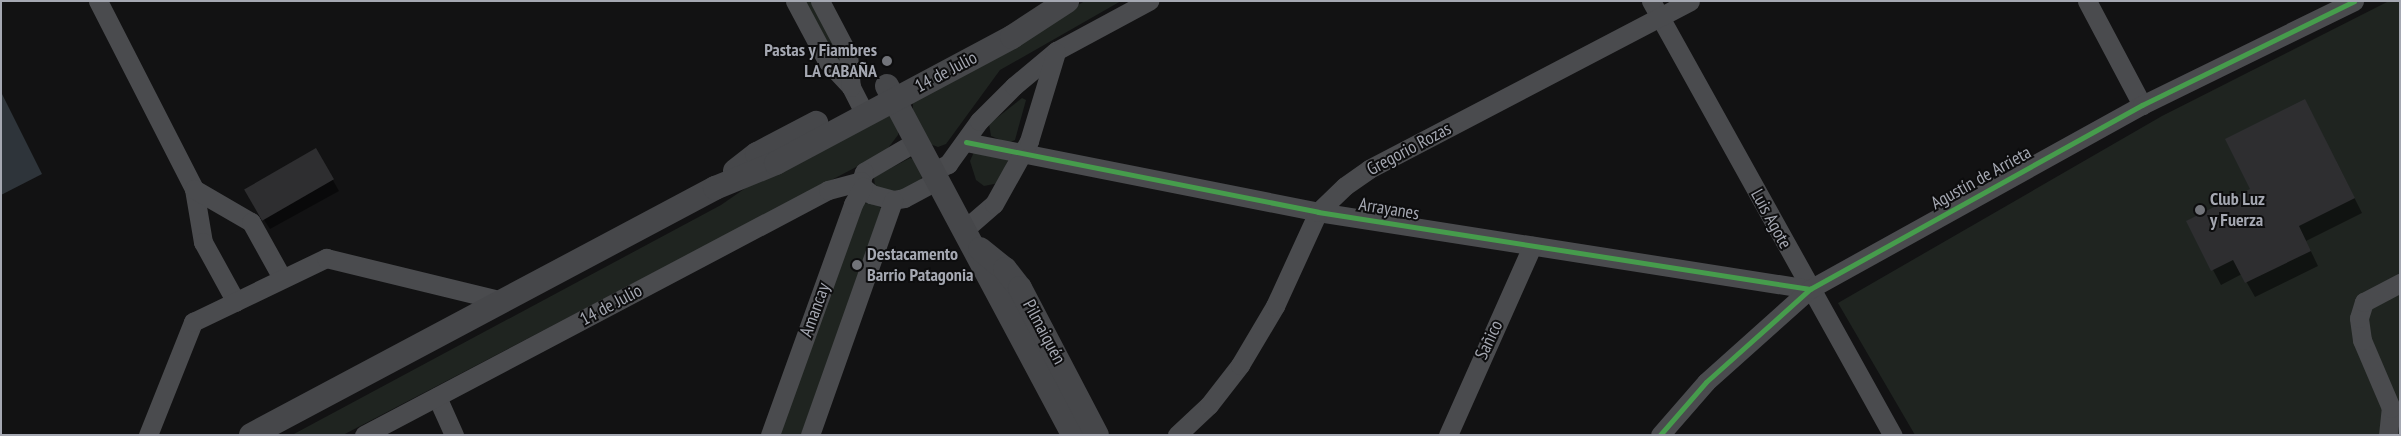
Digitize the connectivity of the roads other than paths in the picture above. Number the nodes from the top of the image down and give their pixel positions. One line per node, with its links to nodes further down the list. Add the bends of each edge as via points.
1 (98, 1): 21 (street)
2 (795, 1): 14 (street, via 827,61)
3 (820, 1): 14 (street, via 848,54)
4 (1055, 1): 13 (main road, 14 de Julio, via 1002,24)
5 (1067, 1): 13 (main road, 14 de Julio, via 1012,36)
6 (1149, 1): 12 (street)
7 (1651, 1): 11 (street, Luis Agote)
8 (1690, 1): 11 (street, Gregorio Rozas)
9 (2087, 1): 15 (street)
10 (2354, 1): 15 (street, Agustín de Arrieta)
11 (1659, 18): 23 (street, Gregorio Rozas, via 1369,169); 28 (street, Luis Agote)
12 (1056, 51): 17 (street, via 979,120); 18 (street, via 1029,141)
13 (891, 93): 14 (main road, 14 de Julio); 16 (main road, Pilmaiquén)
14 (858, 101): 29 (main road, 14 de Julio, via 757,154 715,188)
15 (2142, 105): 28 (street, Agustín de Arrieta)
16 (917, 141): 19 (main road, Pilmaiquén); 20 (street, Amancay, via 864,172)
17 (966, 142): 18 (street, Arrayanes); 19 (street)
18 (1022, 154): 23 (street, Arrayanes); 24 (street, via 994,204)
19 (936, 175): 22 (street, via 904,198); 24 (main road, Pilmaiquén)
20 (862, 184): 22 (street, via 871,194); 31 (street, 14 de Julio, via 828,190); 36 (street, Amancay)
21 (194, 189): 26 (street, via 251,222); 30 (street, via 203,242)
22 (894, 200): 37 (street)
23 (1318, 212): 25 (street, Arrayanes); 40 (street, Gregorio Rozas, via 1275,306 1240,365 1209,406)
24 (968, 236): 38 (main road, Pilmaiquén); 39 (main road, Pilmaiquén, via 1020,288)
25 (1532, 246): 28 (street, Arrayanes); 41 (street, Sañico)
26 (282, 278): 29 (street, via 326,258); 30 (street)
27 (2400, 283): 44 (street, via 2364,302 2359,318 2362,340 2391,408)
28 (1810, 289): 42 (street, Agustín de Arrieta, via 1706,382); 43 (street, Luis Agote)
29 (502, 301): 33 (main road, 14 de Julio)
30 (236, 302): 32 (street, via 193,322)
31 (437, 397): 34 (street, 14 de Julio); 35 (street)
32 (148, 435)
33 (251, 435)
34 (364, 435)
35 (454, 435)
36 (770, 435)
37 (810, 435)
38 (1073, 435)
39 (1098, 435)
40 (1177, 435)
41 (1448, 435)
42 (1660, 435)
43 (1893, 435)
44 (2388, 435)

